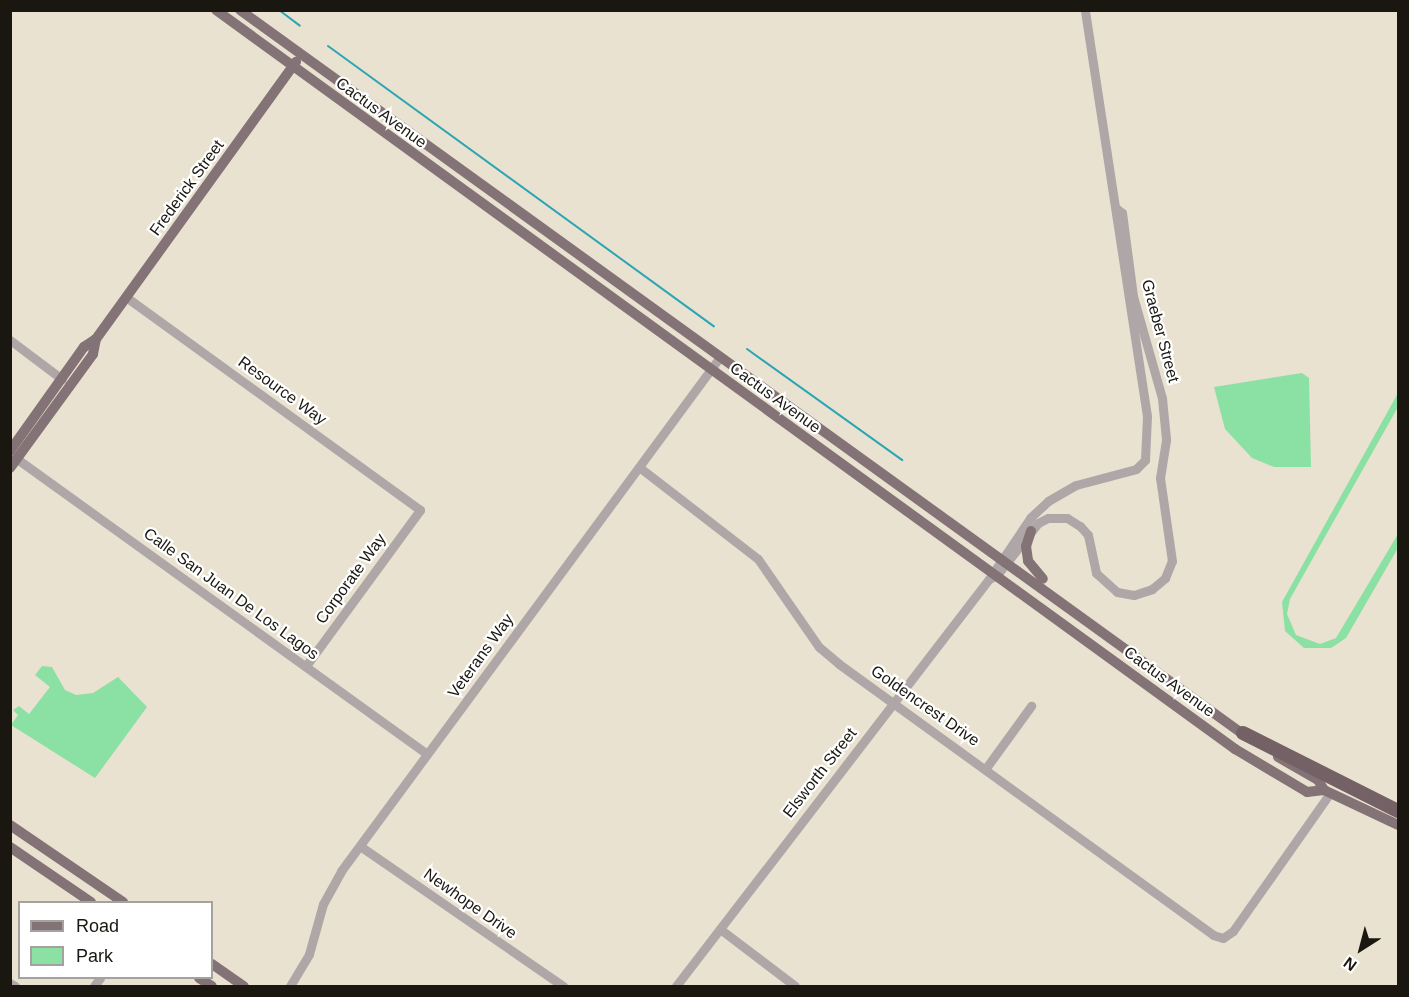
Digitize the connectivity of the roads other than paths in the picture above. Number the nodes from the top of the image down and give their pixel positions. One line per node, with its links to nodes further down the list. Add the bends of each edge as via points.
1 (216, 10): 5 (main road, Cactus Avenue)
2 (240, 10): 4 (main road, Cactus Avenue)
3 (1085, 10): 6 (street, Graeber Street)
4 (301, 55): 5 (main road, Frederick Street); 10 (main road, Cactus Avenue)
5 (293, 67): 7 (main road, Frederick Street); 11 (main road, Cactus Avenue)
6 (1116, 208): 16 (street, Graeber Street, via 1122,213 1133,296 1162,398 1166,428 1160,478 1172,561 1159,584 1134,595 1109,587 1096,573 1088,535); 19 (street, Graeber Street, via 1148,433 1147,453 1141,465 1076,485 1048,501)
7 (126, 297): 8 (main road, Frederick Street); 15 (street, Resource Way)
8 (96, 339): 12 (main road, Frederick Street, via 84,347); 13 (main road, Frederick Street, via 93,354)
9 (10, 340): 12 (street)
10 (720, 357): 11 (street, Veterans Way); 19 (main road, Cactus Avenue)
11 (710, 371): 14 (street, Veterans Way); 20 (main road, Cactus Avenue)
12 (62, 379): 13 (main road, Frederick Street)
13 (12, 458): 22 (street, Calle San Juan De Los Lagos)
14 (639, 467): 23 (street, Goldencrest Drive, via 758,559 819,647); 26 (street, Veterans Way)
15 (420, 510): 22 (street, Corporate Way)
16 (1071, 520): 17 (street); 18 (street, via 1048,518)
17 (1088, 523)
18 (1031, 531): 19 (street); 21 (main road, via 1026,546 1030,566)
19 (1004, 560): 20 (street, Elsworth Street); 21 (main road, Cactus Avenue)
20 (993, 575): 23 (street, Elsworth Street); 28 (main road, Cactus Avenue, via 1265,769 1307,792)
21 (1070, 607): 25 (main road, Cactus Avenue)
22 (306, 666): 26 (street, Calle San Juan De Los Lagos)
23 (893, 703): 27 (street, Goldencrest Drive); 36 (street, Elsworth Street)
24 (1031, 706): 27 (street)
25 (1243, 733): 28 (main road, Cactus Avenue, via 1318,780); 29 (highway)
26 (427, 754): 32 (street, Veterans Way)
27 (986, 768): 28 (street, Goldencrest Drive, via 1213,935 1223,938 1233,931)
28 (1327, 791): 31 (main road, Cactus Avenue)
29 (1398, 811)
30 (10, 825): 35 (main road)
31 (1398, 825)
32 (360, 846): 41 (street, Veterans Way, via 329,890 309,954); 42 (street, Newhope Drive)
33 (10, 847): 34 (main road)
34 (88, 901)
35 (120, 901)
36 (720, 929): 43 (street, Elsworth Street); 44 (street)
37 (213, 965): 40 (main road)
38 (10, 983): 39 (street)
39 (15, 987)
40 (244, 987)
41 (290, 987)
42 (563, 987)
43 (676, 987)
44 (795, 987)

